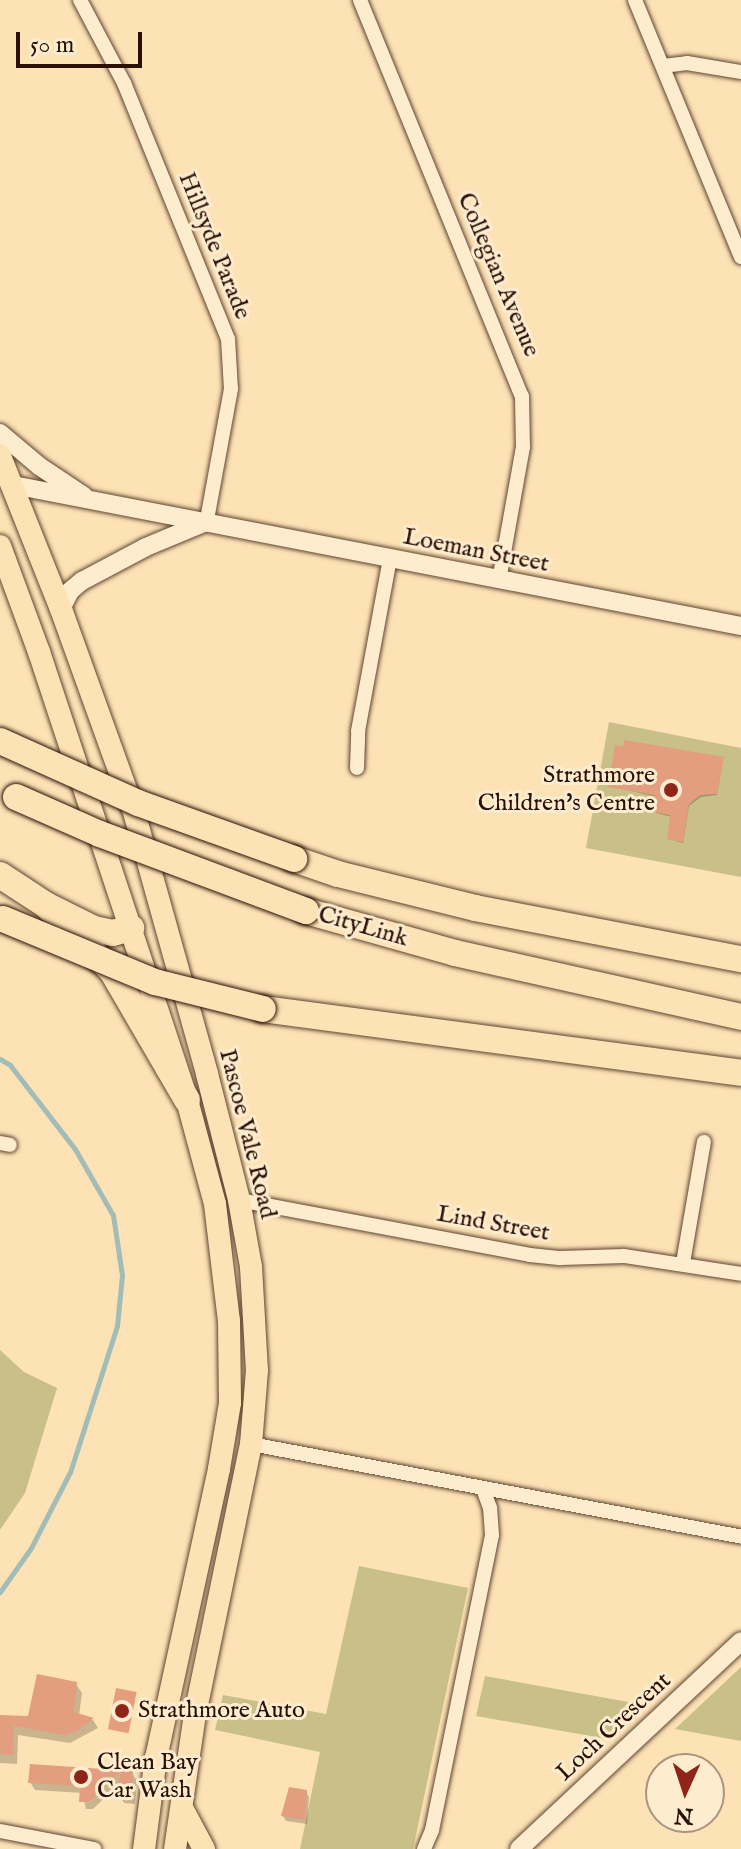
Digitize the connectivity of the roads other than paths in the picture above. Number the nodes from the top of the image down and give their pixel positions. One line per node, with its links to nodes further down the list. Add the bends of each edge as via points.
1 (80, 0): 11 (street, Hillsyde Parade, via 124,83 228,339 231,389)
2 (360, 0): 14 (street, Collegian Avenue, via 522,396 523,447)
3 (635, 0): 4 (street)
4 (663, 66): 5 (street, via 687,63); 6 (street)
5 (741, 72)
6 (741, 257)
7 (0, 433): 10 (street)
8 (0, 456): 9 (main road, Pascoe Vale Road)
9 (6, 483): 10 (street, Loeman Street); 15 (main road, Pascoe Vale Road)
10 (89, 499): 11 (street, Loeman Street)
11 (204, 524): 13 (street, Loeman Street); 15 (street, via 82,581)
12 (0, 546): 24 (main road, Pascoe Vale Road)
13 (390, 558): 14 (street, Loeman Street); 18 (street, via 358,731)
14 (499, 580): 16 (street, Loeman Street)
15 (61, 609): 21 (main road, Pascoe Vale Road, via 134,812)
16 (741, 626)
17 (0, 741): 25 (highway, CityLink, bridge, via 138,803 338,874 475,908)
18 (357, 768)
19 (8, 793): 26 (highway, CityLink, bridge, via 113,839 306,911 455,953)
20 (0, 875): 22 (highway)
21 (159, 900): 24 (main road); 30 (main road, Pascoe Vale Road)
22 (46, 905): 24 (highway, via 94,929 113,933); 28 (highway, via 112,971)
23 (1, 918): 27 (highway, bridge, via 155,982 263,1009)
24 (131, 928): 28 (main road, Pascoe Vale Road)
25 (741, 959)
26 (741, 1017)
27 (741, 1073)
28 (187, 1100): 41 (main road, Pascoe Vale Road, via 215,1204 229,1321 230,1403 156,1757)
29 (704, 1142): 31 (street)
30 (239, 1200): 31 (street, Lind Street, via 530,1255); 33 (main road, Pascoe Vale Road, via 256,1322)
31 (683, 1263): 32 (street, Lind Street)
32 (741, 1274)
33 (251, 1444): 34 (street); 37 (main road, Pascoe Vale Road, via 195,1714)
34 (483, 1489): 35 (street); 38 (street, via 492,1535)
35 (741, 1537)
36 (741, 1641): 46 (street, Loch Crescent)
37 (182, 1808): 42 (main road, Pascoe Vale Road); 43 (main road)
38 (432, 1830): 44 (street); 45 (street)
39 (0, 1831): 40 (street)
40 (94, 1849)
41 (144, 1849)
42 (175, 1849)
43 (204, 1849)
44 (424, 1849)
45 (433, 1849)
46 (519, 1849)

